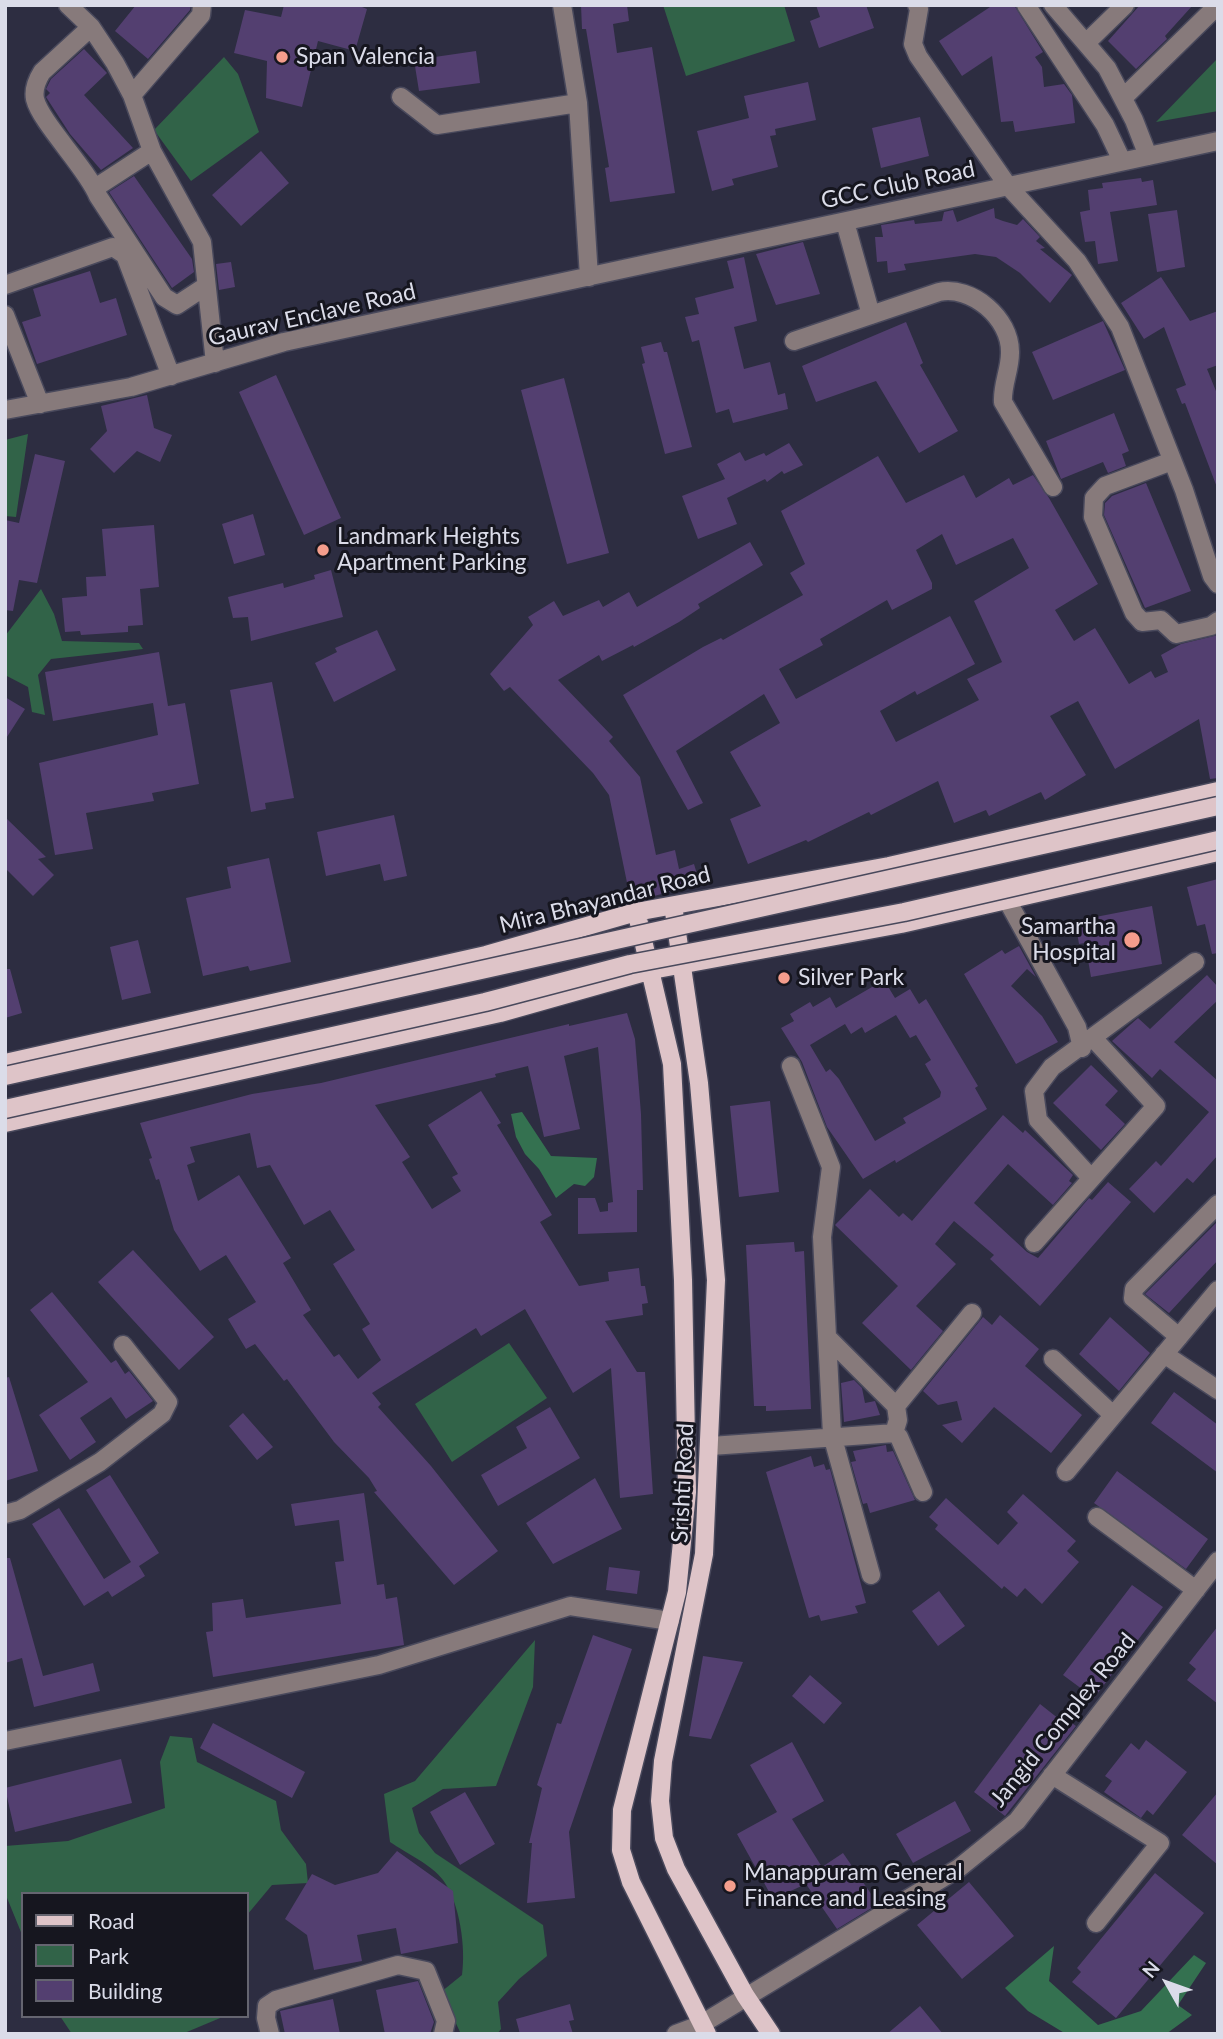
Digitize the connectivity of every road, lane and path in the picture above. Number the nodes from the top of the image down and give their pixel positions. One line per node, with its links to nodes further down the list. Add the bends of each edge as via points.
1 (68, 5): 9 (street)
2 (202, 5): 11 (street, via 201,15)
3 (562, 5): 14 (street)
4 (1026, 5): 18 (street, via 1105,125)
5 (1053, 5): 10 (street)
6 (1125, 5): 10 (street)
7 (1218, 5): 13 (street)
8 (921, 7): 19 (street, via 913,44 918,56)
9 (91, 27): 11 (street); 20 (street, via 42,72 35,100)
10 (1086, 43): 13 (street)
11 (132, 95): 16 (street)
12 (401, 97): 14 (street, via 437,125)
13 (1123, 98): 17 (street)
14 (578, 103): 22 (street)
15 (1218, 141): 17 (street, GCC Club Road)
16 (152, 152): 20 (street); 24 (street, via 202,242)
17 (1148, 156): 18 (street, GCC Club Road)
18 (1122, 161): 19 (street, GCC Club Road)
19 (1008, 186): 21 (street, GCC Club Road); 32 (street, via 1077,261 1120,327)
20 (95, 188): 24 (street, via 171,304 177,305)
21 (845, 222): 22 (street, GCC Club Road); 26 (street)
22 (589, 277): 28 (street, Gaurav Enclave Road, via 284,342)
23 (5, 285): 29 (street, via 113,247 120,249)
24 (206, 286): 28 (street)
25 (5, 315): 30 (street)
26 (871, 315): 27 (street); 33 (street, via 951,289 982,303 1005,330 1009,342 1003,402)
27 (794, 341)
28 (215, 363): 29 (street, Gaurav Enclave Road)
29 (171, 376): 30 (street, Gaurav Enclave Road)
30 (40, 404): 31 (street, Gaurav Enclave Road)
31 (5, 410)
32 (1172, 461): 34 (street); 35 (street, via 1105,486 1094,498 1093,517 1142,622 1161,620 1176,634)
33 (1053, 487)
34 (1218, 584)
35 (1218, 621)
36 (1218, 791): 41 (main road, Mira Bhayandar Road, via 889,866)
37 (1218, 806): 49 (main road, bridge)
38 (1218, 840): 50 (main road, bridge, via 904,912 630,964 472,1005)
39 (1218, 852): 40 (main road)
40 (1007, 900): 44 (main road); 46 (street)
41 (672, 905): 42 (main road, Mira Bhayandar Road); 44 (main road, Srishti Road)
42 (636, 912): 45 (main road, Srishti Road); 47 (main road, Mira Bhayandar Road, via 486,955)
43 (1195, 962): 46 (street)
44 (684, 963): 45 (main road); 56 (main road, Srishti Road)
45 (652, 970): 51 (main road, via 500,1013); 55 (main road, Srishti Road, via 672,1064)
46 (1088, 1043): 52 (street, via 1052,1068 1034,1091 1038,1120); 52 (street, via 1156,1106)
47 (5, 1063)
48 (791, 1066): 60 (street, via 831,1167 822,1237)
49 (5, 1076)
50 (5, 1109)
51 (5, 1123)
52 (1091, 1178): 54 (street)
53 (1218, 1204): 59 (street, via 1135,1289 1133,1298)
54 (1034, 1243)
55 (683, 1280): 56 (main road); 74 (main road, Srishti Road)
56 (716, 1280): 69 (main road, Srishti Road)
57 (1218, 1290): 59 (street)
58 (972, 1313): 65 (street)
59 (1179, 1337): 62 (street)
60 (828, 1338): 65 (street); 68 (street)
61 (123, 1345): 72 (street, via 168,1402 162,1413 100,1462 20,1510)
62 (1164, 1354): 64 (street); 66 (street)
63 (1053, 1359): 66 (street)
64 (1218, 1390)
65 (896, 1406): 67 (street)
66 (1113, 1415): 70 (street)
67 (894, 1433): 68 (street); 71 (street, via 900,1437)
68 (832, 1435): 69 (street); 77 (street)
69 (710, 1446): 75 (main road, Srishti Road)
70 (1066, 1472)
71 (923, 1492)
72 (5, 1514)
73 (1097, 1517): 78 (street)
74 (684, 1539): 75 (main road); 79 (main road, Srishti Road)
75 (705, 1542): 83 (main road, Srishti Road, via 663,1761 660,1801 664,1838 676,1869)
76 (1218, 1561): 78 (street, Jangid Complex Road)
77 (871, 1575)
78 (1196, 1590): 81 (street, Jangid Complex Road)
79 (670, 1621): 80 (street, via 570,1606 379,1665); 84 (main road, Srishti Road, via 622,1810 621,1850 631,1882)
80 (5, 1741)
81 (1052, 1775): 82 (street, via 1160,1843); 83 (street, Jangid Complex Road, via 1017,1821 959,1868)
82 (1096, 1923)
83 (746, 1995): 84 (street, Jangid Complex Road); 88 (main road, Srishti Road)
84 (703, 2030): 87 (street, Jangid Complex Road)
85 (270, 2034): 86 (street, via 267,2006 276,2000 398,1965 426,1971 446,2021)
86 (443, 2034)
87 (676, 2034)
88 (771, 2034)

